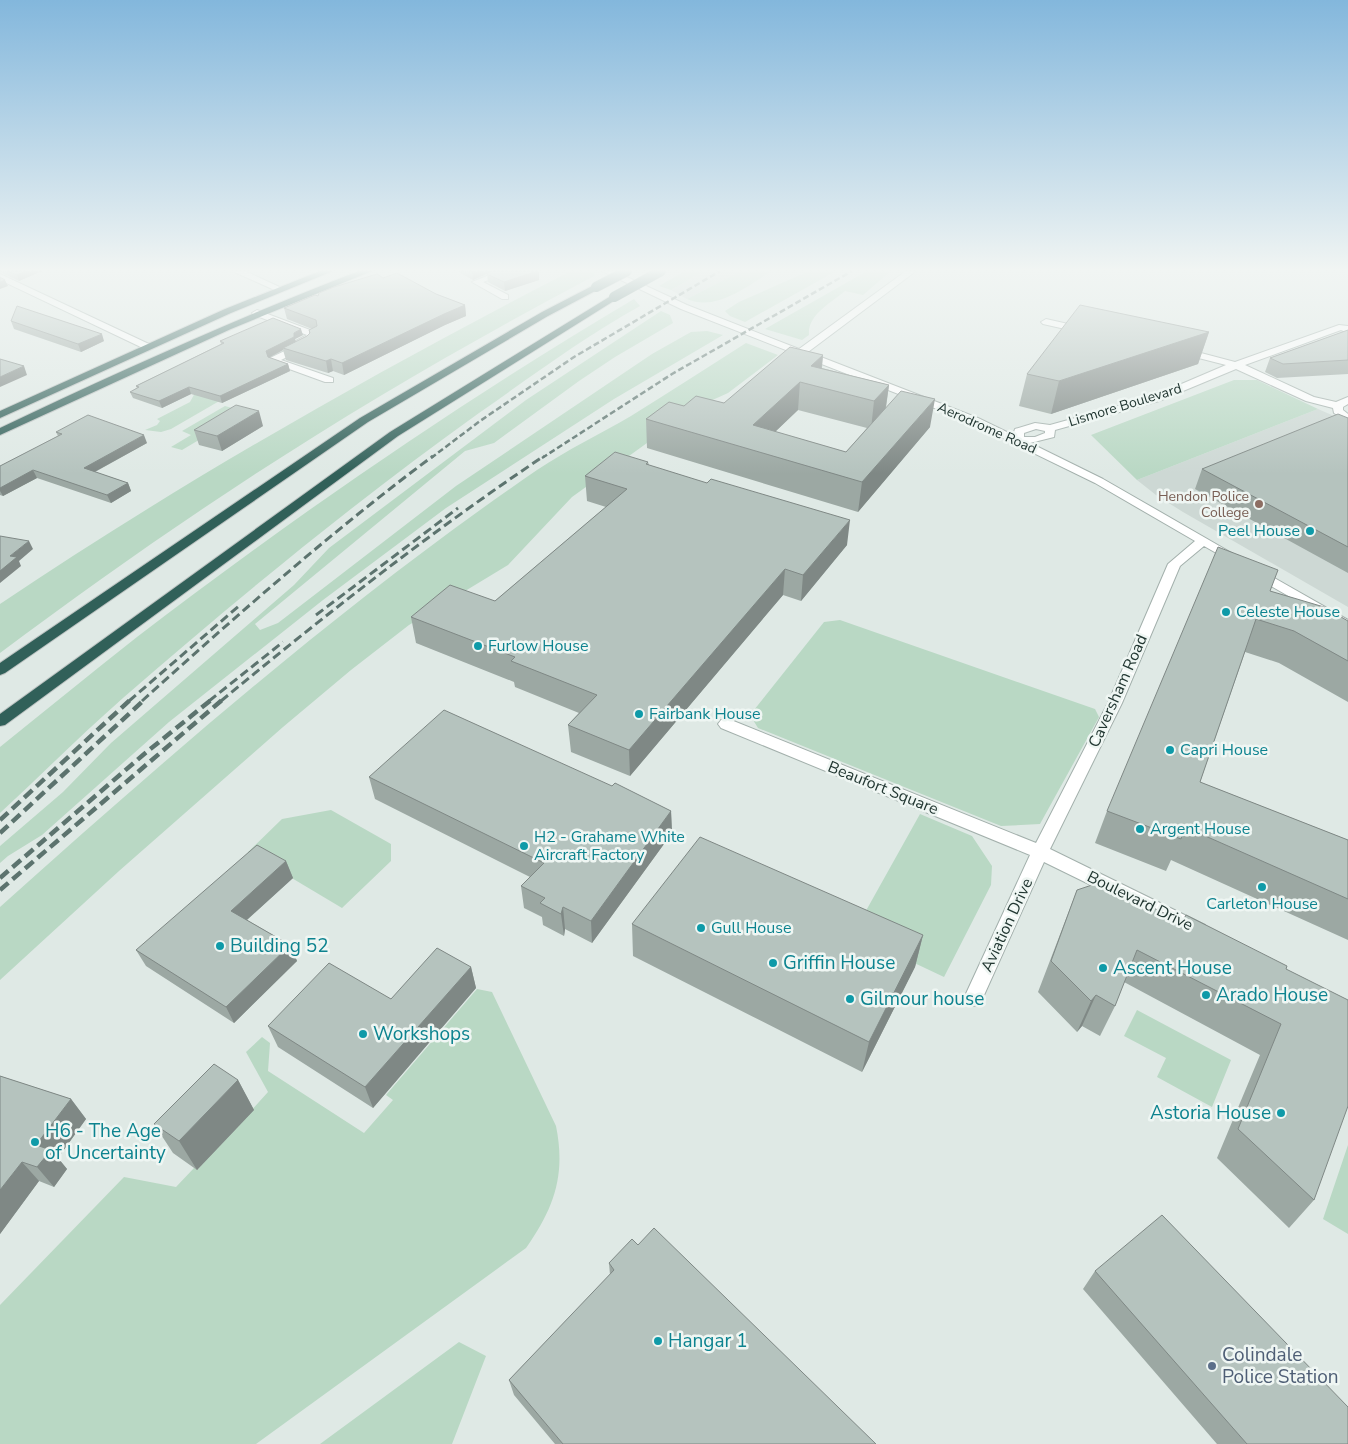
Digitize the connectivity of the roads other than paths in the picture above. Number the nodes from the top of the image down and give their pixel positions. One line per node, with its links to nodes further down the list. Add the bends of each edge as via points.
1 (130, 338): 10 (street)
2 (168, 338): 10 (highway)
3 (201, 338): 19 (highway)
4 (307, 338): 14 (street, via 301,341 306,344 273,360)
5 (503, 338): 23 (highway, bridge, via 364,420)
6 (548, 338): 24 (highway, bridge, via 394,434)
7 (766, 338): 12 (street, Aerodrome Road)
8 (820, 338): 12 (street)
9 (1313, 338): 13 (street, Lismore Boulevard)
10 (148, 347): 17 (highway)
11 (1172, 349): 13 (street)
12 (801, 352): 20 (street, Aerodrome Road)
13 (1236, 365): 16 (street, via 1310,399); 20 (street, Lismore Boulevard, via 1155,399 1050,428 1050,435 1039,439)
14 (330, 380)
15 (1348, 400): 16 (street)
16 (1338, 406): 18 (street, via 1338,411)
17 (0, 415)
18 (1348, 419)
19 (0, 432)
20 (1018, 440): 21 (street, Aerodrome Road, via 1099,481)
21 (1204, 541): 22 (street, Aerodrome Road); 26 (street, Caversham Road, via 1174,564 1114,703)
22 (1348, 626)
23 (0, 670)
24 (0, 721)
25 (726, 724): 26 (street, Beaufort Square)
26 (1040, 852): 27 (street, Boulevard Drive); 28 (street, Aviation Drive)
27 (1216, 938)
28 (973, 998)

